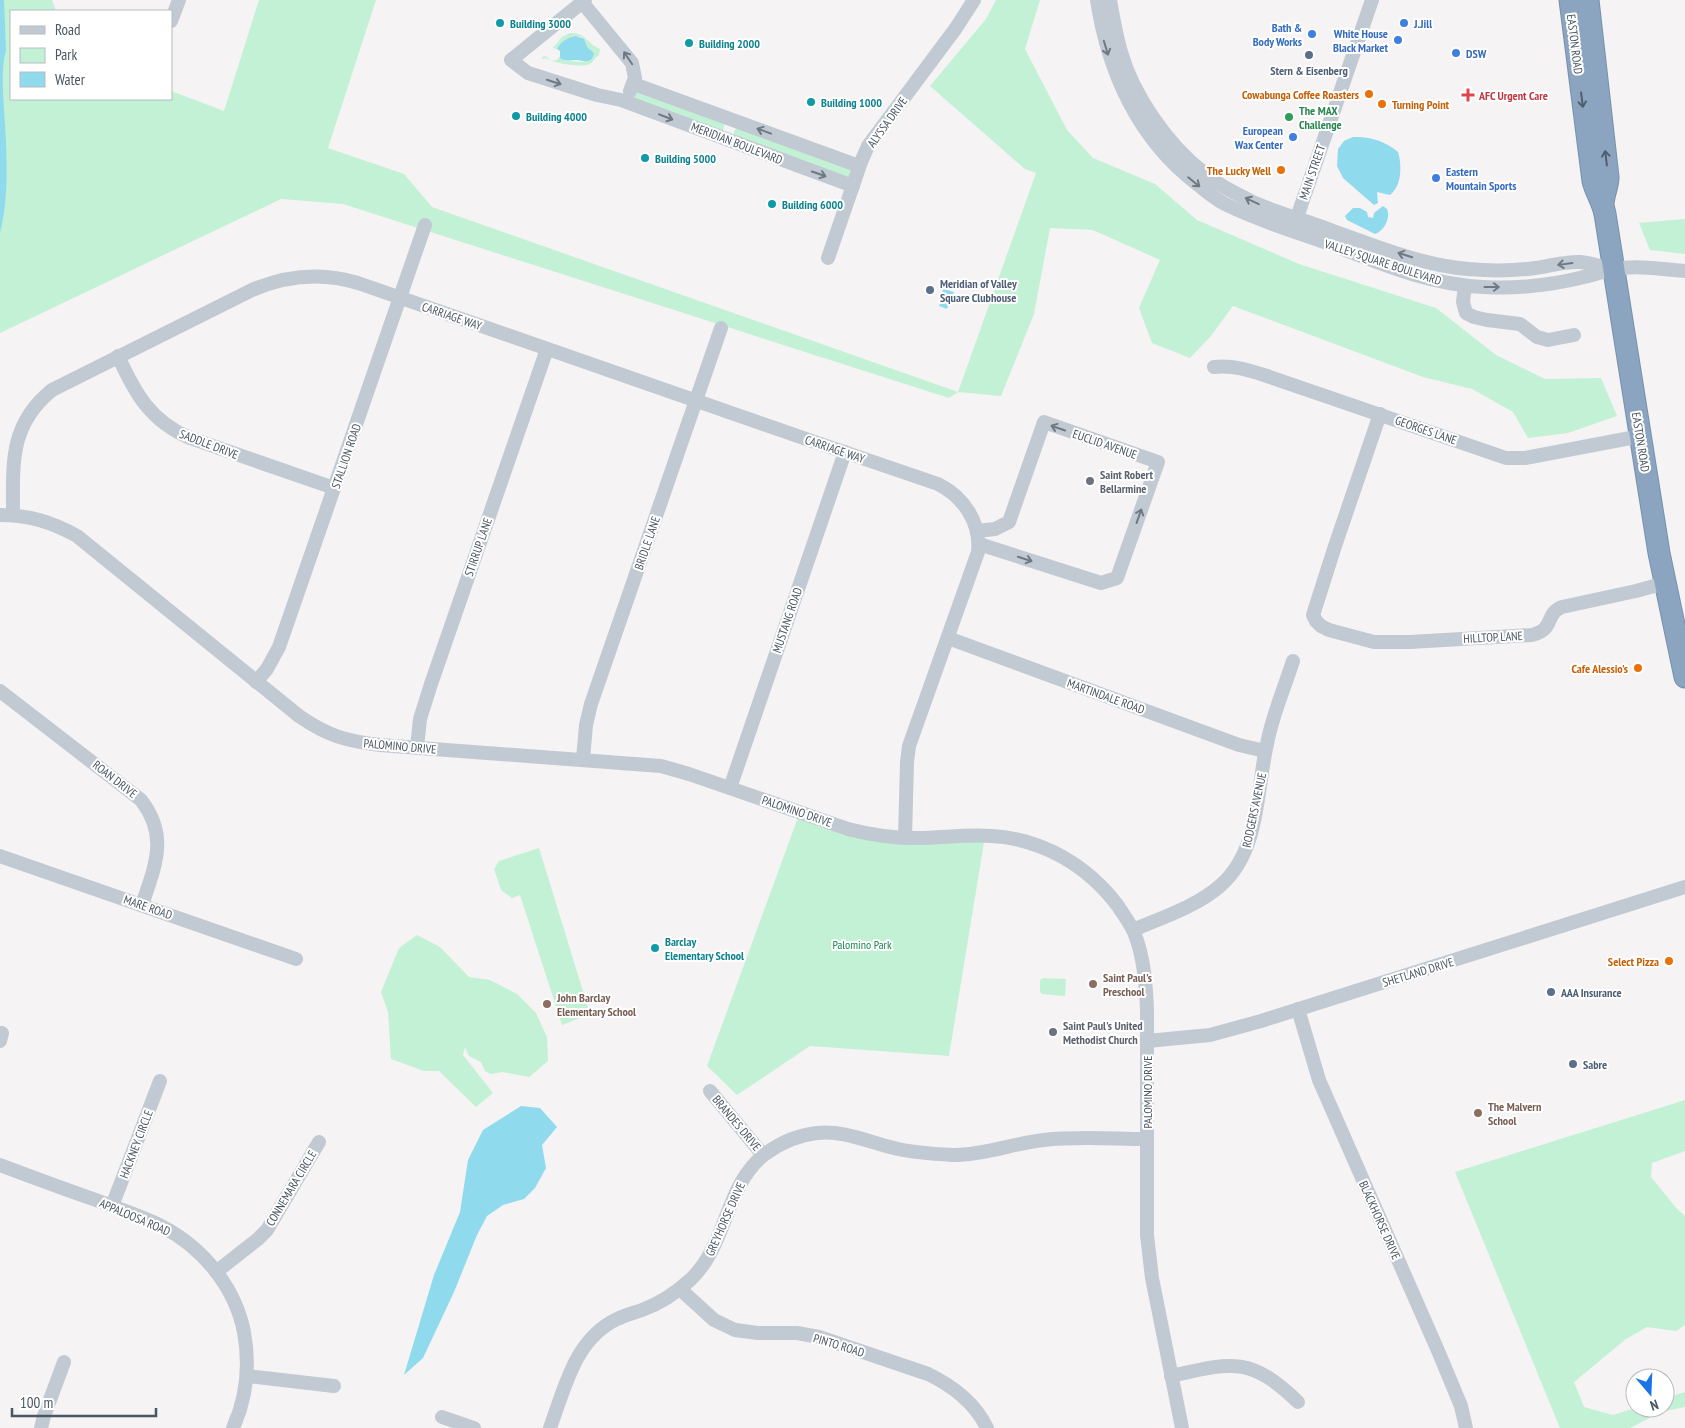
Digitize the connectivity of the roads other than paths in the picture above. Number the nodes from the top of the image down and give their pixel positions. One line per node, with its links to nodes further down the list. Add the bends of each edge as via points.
1 (179, 0): 9 (street)
2 (974, 0): 12 (street, ALYSSA DRIVE, via 868,146)
3 (1097, 0): 16 (street, VALLEY SQUARE BOULEVARD, one-way to 16, via 1103,38 1120,86 1141,123 1170,160 1223,203 1267,223)
4 (1110, 0): 16 (street, VALLEY SQUARE BOULEVARD, one-way to 4, via 1221,185 1185,156 1170,139 1142,99 1124,62)
5 (1372, 0): 16 (street, MAIN STREET)
6 (1570, 0): 14 (highway, EASTON ROAD, one-way to 14, via 1593,181)
7 (1588, 0): 14 (highway, EASTON ROAD, one-way to 7, via 1608,177)
8 (584, 1): 10 (street, MERIDIAN BOULEVARD, one-way to 8, via 632,62); 11 (street, MERIDIAN BOULEVARD, one-way to 11, via 511,60 528,73 597,96)
9 (172, 18)
10 (634, 84): 11 (street); 12 (street, MERIDIAN BOULEVARD, one-way to 10)
11 (621, 100): 13 (street, MERIDIAN BOULEVARD, one-way to 13)
12 (859, 166): 13 (street, ALYSSA DRIVE)
13 (853, 186): 17 (street, ALYSSA DRIVE)
14 (1603, 205): 18 (highway, EASTON ROAD)
15 (425, 225): 21 (street, STALLION ROAD)
16 (1294, 225): 18 (street, VALLEY SQUARE BOULEVARD, one-way to 16, via 1580,262 1500,271 1450,267 1422,261 1313,223); 20 (street, VALLEY SQUARE BOULEVARD, via 1416,276)
17 (828, 258)
18 (1613, 269): 19 (street); 20 (street, VALLEY SQUARE BOULEVARD, one-way to 18, via 1540,285); 29 (highway, EASTON ROAD)
19 (1685, 271)
20 (1465, 286): 23 (street, via 1463,302 1466,313 1474,317 1520,324 1548,340)
21 (400, 298): 24 (street, CARRIAGE WAY); 25 (street, CARRIAGE WAY, via 339,278 290,278 252,290); 31 (street, STALLION ROAD)
22 (721, 328): 27 (street, BRIDLE LANE)
23 (1574, 335)
24 (546, 349): 27 (street, CARRIAGE WAY); 40 (street, STIRRUP LANE, via 431,684 420,719)
25 (118, 356): 31 (street, SADDLE DRIVE, via 139,397 168,427 190,438); 32 (street, CARRIAGE WAY, via 52,390 34,407 21,428)
26 (1214, 367): 28 (street, GEORGES LANE, via 1241,368)
27 (696, 400): 30 (street, CARRIAGE WAY); 42 (street, BRIDLE LANE, via 591,704)
28 (1380, 414): 29 (street, GEORGES LANE, via 1514,459); 34 (street, HILLTOP LANE, via 1313,615 1321,626 1374,642 1532,635 1546,629 1553,612 1562,607)
29 (1641, 436): 34 (highway, EASTON ROAD)
30 (845, 452): 33 (street, CARRIAGE WAY, via 947,488 965,505); 43 (street, MUSTANG ROAD)
31 (334, 488): 38 (street, STALLION ROAD, via 279,647)
32 (6, 515): 38 (street, PALOMINO DRIVE, via 45,521 77,536)
33 (977, 533): 33 (street, EUCLID AVENUE, one-way to 33, via 1101,583 1117,578 1158,462 1044,422 1010,522); 35 (street, via 978,552)
34 (1665, 583): 37 (highway, EASTON ROAD)
35 (948, 638): 41 (street, MARTINDALE ROAD, via 1239,745); 44 (street, via 909,746)
36 (1293, 662): 41 (street, RODGERS AVENUE)
37 (1685, 677)
38 (256, 682): 40 (street, PALOMINO DRIVE, via 314,727 330,735 353,742)
39 (0, 691): 47 (street, ROAN DRIVE, via 121,784 147,808 156,827 158,847)
40 (418, 747): 42 (street, PALOMINO DRIVE)
41 (1266, 751): 48 (street, RODGERS AVENUE, via 1249,845 1232,874 1213,892)
42 (583, 759): 43 (street, PALOMINO DRIVE, via 661,766)
43 (730, 788): 44 (street, PALOMINO DRIVE, via 848,829)
44 (905, 838): 48 (street, PALOMINO DRIVE, via 992,836 1048,849 1077,866 1102,887)
45 (0, 856): 47 (street, MARE ROAD)
46 (1685, 887): 50 (street, SHETLAND DRIVE)
47 (142, 905): 49 (street, MARE ROAD)
48 (1133, 930): 51 (street, PALOMINO DRIVE, via 1146,980)
49 (296, 959)
50 (1298, 1009): 51 (street, SHETLAND DRIVE, via 1210,1034); 73 (street, BLACKHORSE DRIVE, via 1319,1080 1439,1353 1461,1406)
51 (1147, 1040): 54 (street, PALOMINO DRIVE)
52 (160, 1081): 58 (street, HACKNEY CIRCLE)
53 (710, 1091): 56 (street, BRANDES DRIVE)
54 (1146, 1139): 56 (street, GREYHORSE DRIVE, via 1057,1139 953,1155 898,1149 845,1134 817,1133 789,1140); 63 (street, PALOMINO DRIVE, via 1147,1235)
55 (319, 1142): 59 (street, CONNEMARA CIRCLE, via 268,1230)
56 (763, 1155): 60 (street, GREYHORSE DRIVE, via 736,1190 704,1263)
57 (0, 1165): 58 (street, APPALOOSA ROAD)
58 (112, 1206): 59 (street, APPALOOSA ROAD, via 184,1239)
59 (216, 1272): 62 (street, APPALOOSA ROAD, via 230,1294 242,1324)
60 (680, 1289): 70 (street, GREYHORSE DRIVE, via 658,1304 618,1318 588,1342 574,1363); 71 (street, PINTO ROAD, via 714,1320 735,1330 819,1337 928,1374 967,1399)
61 (64, 1362): 67 (street)
62 (247, 1376): 64 (street); 68 (street, APPALOOSA ROAD)
63 (1171, 1376): 65 (street, via 1224,1365 1242,1366 1270,1377); 72 (street, PALOMINO DRIVE)
64 (334, 1386)
65 (1298, 1402)
66 (442, 1417): 69 (street)
67 (41, 1428)
68 (233, 1428)
69 (474, 1428)
70 (550, 1428)
71 (988, 1428)
72 (1182, 1428)
73 (1466, 1428)

